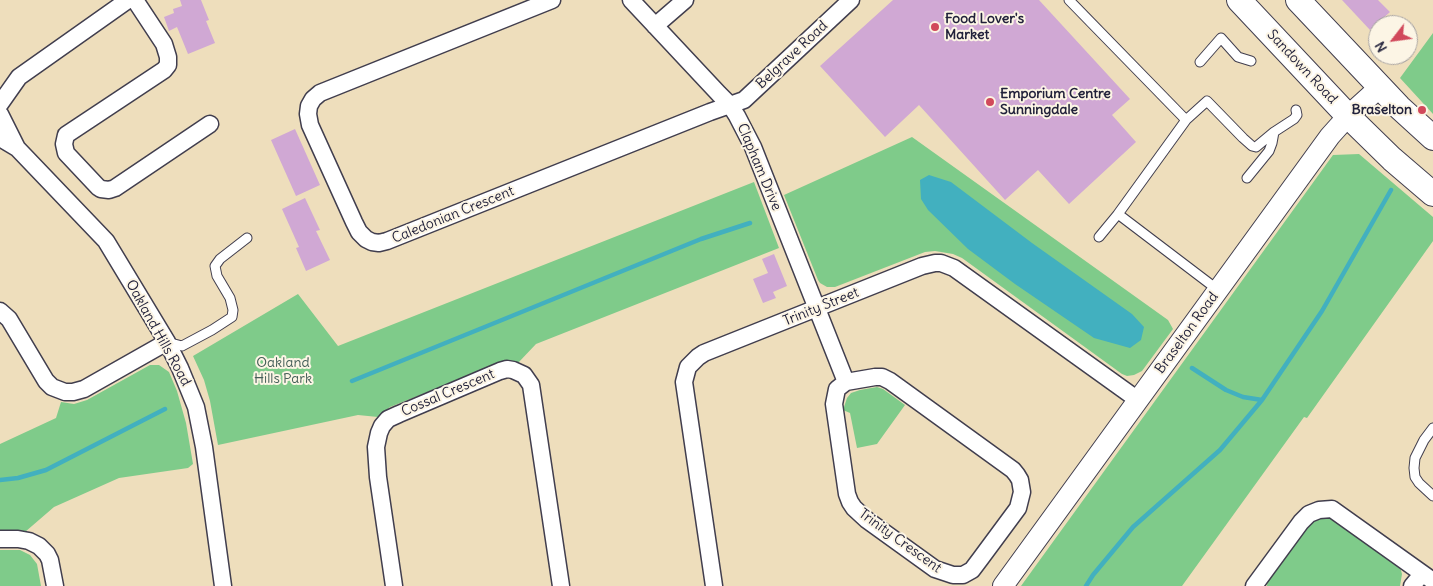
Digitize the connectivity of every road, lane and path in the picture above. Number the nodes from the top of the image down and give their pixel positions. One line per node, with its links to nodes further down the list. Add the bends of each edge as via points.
1 (128, 0): 13 (street)
2 (134, 0): 22 (street, via 164,44 169,61 166,68 66,135 66,153 98,188 109,190)
3 (552, 0): 17 (street, Caledonian Crescent, via 320,92 313,100 308,114 310,125 354,222 366,239 380,243 388,241)
4 (631, 0): 10 (street, Clapham Drive)
5 (685, 0): 10 (street)
6 (851, 0): 17 (street, Belgrave Road, via 744,100)
7 (1069, 0): 21 (lane)
8 (1239, 0): 20 (main road, Sandown Road)
9 (1298, 0): 15 (main road)
10 (655, 26): 17 (street, Clapham Drive)
11 (1251, 61): 12 (lane, via 1238,56 1221,38)
12 (1200, 62)
13 (19, 77): 14 (street); 16 (street)
14 (0, 82)
15 (1380, 87): 20 (street, Braselton Road); 25 (main road)
16 (0, 104)
17 (730, 105): 33 (street, Clapham Drive, via 753,147)
18 (1296, 110): 23 (lane, via 1294,120)
19 (0, 114): 26 (street, Oakland Hills Road)
20 (1348, 116): 28 (main road, Sandown Road); 32 (street, Braselton Road)
21 (1186, 120): 23 (lane, via 1207,101 1252,146 1260,145); 29 (lane)
22 (210, 124)
23 (1274, 132): 27 (lane, via 1269,151)
24 (0, 138): 26 (street, Oakland Hills Road)
25 (1433, 138)
26 (17, 148): 35 (street, Oakland Hills Road, via 106,241)
27 (1247, 178)
28 (1433, 194)
29 (1118, 214): 30 (lane); 32 (lane)
30 (1099, 237)
31 (247, 238): 35 (lane, via 215,266 234,310 232,317 182,346)
32 (1218, 290): 37 (street, Braselton Road)
33 (817, 308): 36 (street); 37 (street, Trinity Street, via 928,264 948,265); 46 (street, Trinity Street, via 704,353 692,362 685,375 684,390)
34 (0, 311): 35 (street, via 9,319 46,381 59,391 84,389)
35 (167, 342): 43 (street, Oakland Hills Road, via 196,406)
36 (846, 382): 36 (street, Trinity Crescent, via 837,389 834,404 847,494 854,508 935,569 953,575 963,575 972,570 1018,508 1022,492 1017,475 890,381 875,377)
37 (1138, 400): 47 (street, Braselton Road)
38 (1433, 428): 39 (lane, via 1415,458 1414,468 1419,483)
39 (1433, 496)
40 (0, 538): 42 (street, via 29,541 39,546 50,560)
41 (1422, 580): 48 (street, via 1332,510 1319,510 1300,522)
42 (54, 586)
43 (223, 586)
44 (394, 586): 45 (street, Cossal Crescent, via 378,477 376,448 382,426 388,419 507,369 524,375 530,385)
45 (561, 586)
46 (714, 586)
47 (1003, 586)
48 (1254, 586)

